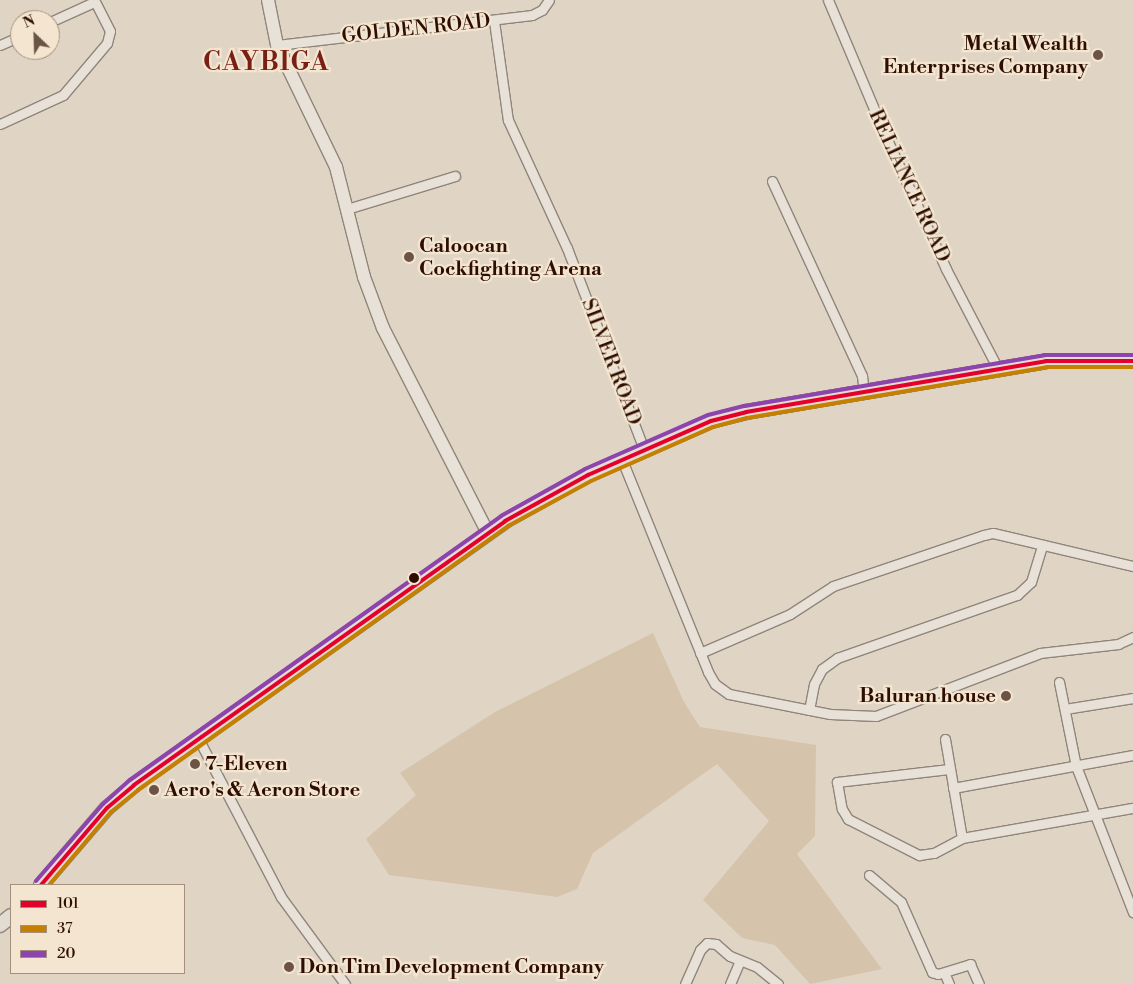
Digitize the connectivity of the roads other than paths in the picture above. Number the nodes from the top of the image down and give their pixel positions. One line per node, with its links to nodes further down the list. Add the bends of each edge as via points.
1 (268, 0): 7 (main road)
2 (549, 0): 6 (street, GOLDEN ROAD, via 542,10 532,15)
3 (828, 0): 13 (street, RELIANCE ROAD, via 946,269)
4 (94, 1): 5 (street); 8 (street, via 110,31 107,43 63,95)
5 (60, 17)
6 (494, 21): 7 (street, GOLDEN ROAD); 15 (street, SILVER ROAD, via 508,120 567,248)
7 (277, 45): 11 (main road, via 336,167)
8 (0, 124)
9 (455, 176): 11 (street)
10 (772, 180): 14 (street, via 862,376)
11 (347, 209): 17 (main road, via 364,277 383,328)
12 (1133, 360): 13 (main road, via 1071,359)
13 (998, 369): 14 (main road)
14 (864, 392): 15 (main road, via 711,421)
15 (644, 450): 16 (main road)
16 (622, 460): 17 (main road, via 541,499); 21 (street)
17 (488, 533): 27 (main road)
18 (1042, 545): 19 (street); 21 (street, via 993,533 977,537 833,586 790,614); 25 (street, via 1031,582 1017,595 837,658 822,670 814,684)
19 (1133, 566)
20 (1133, 637): 25 (street, via 1118,644 1040,652 876,716 850,717)
21 (700, 653): 25 (street, via 715,684 729,694)
22 (1059, 682): 24 (street)
23 (1133, 698): 24 (street)
24 (1064, 709): 29 (street)
25 (809, 710)
26 (945, 739): 30 (street)
27 (199, 740): 36 (main road, via 107,808); 41 (street, via 281,897)
28 (1133, 755): 29 (street)
29 (1076, 766): 31 (street); 33 (street)
30 (949, 769): 31 (street); 34 (street, via 837,782 842,809 848,819 902,848 919,855 934,854)
31 (953, 788): 34 (street)
32 (1133, 808): 33 (street)
33 (1097, 815): 34 (street); 37 (street)
34 (962, 838)
35 (869, 875): 45 (street, via 901,902 932,972 938,974 970,964)
36 (42, 884)
37 (1133, 912)
38 (10, 917): 39 (main road)
39 (0, 925)
40 (740, 961): 42 (street, via 716,944 707,943 700,950); 43 (street); 44 (street, via 757,967)
41 (345, 984)
42 (685, 984)
43 (730, 984)
44 (778, 984)
45 (979, 984)

